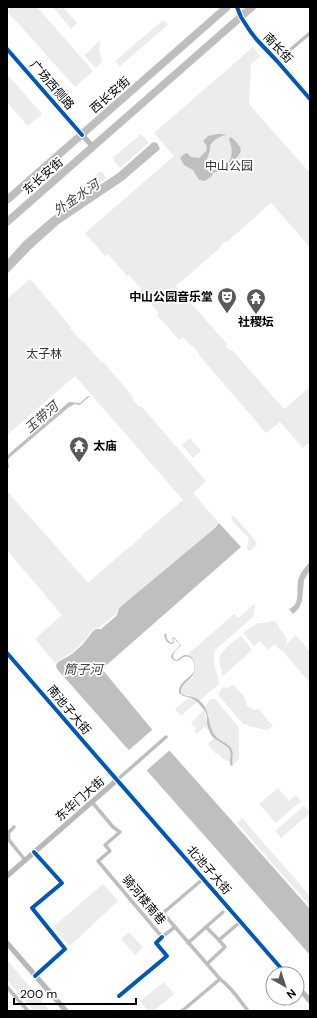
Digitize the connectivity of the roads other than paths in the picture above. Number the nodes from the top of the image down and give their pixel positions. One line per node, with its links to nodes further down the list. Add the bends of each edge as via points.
1 (227, 7): 9 (highway, 西长安街)
2 (236, 7): 4 (street, 南长街)
3 (252, 7): 4 (highway)
4 (241, 17): 7 (street, 南长街, via 257,40); 10 (highway)
5 (310, 33): 7 (street)
6 (7, 49): 9 (street, 广场西侧路)
7 (277, 60): 8 (street, 南长街)
8 (310, 98)
9 (82, 135): 10 (street, 广场西侧路); 11 (highway, 西长安街)
10 (93, 147): 12 (highway, 东长安街)
11 (7, 200)
12 (7, 222)
13 (7, 653): 14 (street, 南池子大街)
14 (9, 659): 16 (street, 南池子大街)
15 (166, 737): 16 (street, 东华门大街)
16 (117, 780): 17 (street, 东华门大街); 22 (street, 北池子大街)
17 (92, 802): 19 (street, 东华门大街); 27 (street, 骑河楼南巷, via 120,832 104,845 110,850 98,860)
18 (14, 827): 20 (street, via 8,833 10,840)
19 (34, 852): 20 (street, 东华门大街); 33 (street, via 62,883 32,908 65,949)
20 (25, 860): 21 (street, 东华门大街)
21 (7, 876)
22 (203, 879): 24 (street, 北池子大街); 26 (street, via 164,913)
23 (223, 912): 25 (street)
24 (240, 922): 28 (street); 32 (street, 北池子大街)
25 (206, 927): 28 (street); 30 (street)
26 (175, 928): 27 (street, 骑河楼南巷); 30 (street, 骑河楼南巷)
27 (162, 937): 36 (street, via 156,943 167,956)
28 (219, 940): 31 (street, via 225,948)
29 (7, 942): 33 (street)
30 (188, 943): 31 (street, 骑河楼南巷)
31 (207, 964): 34 (street, 骑河楼南巷)
32 (279, 966)
33 (35, 976): 38 (street)
34 (220, 979): 39 (street); 40 (street, 骑河楼南巷, via 229,986)
35 (7, 987): 37 (street)
36 (119, 996)
37 (28, 1011)
38 (66, 1011)
39 (182, 1011)
40 (248, 1011)

